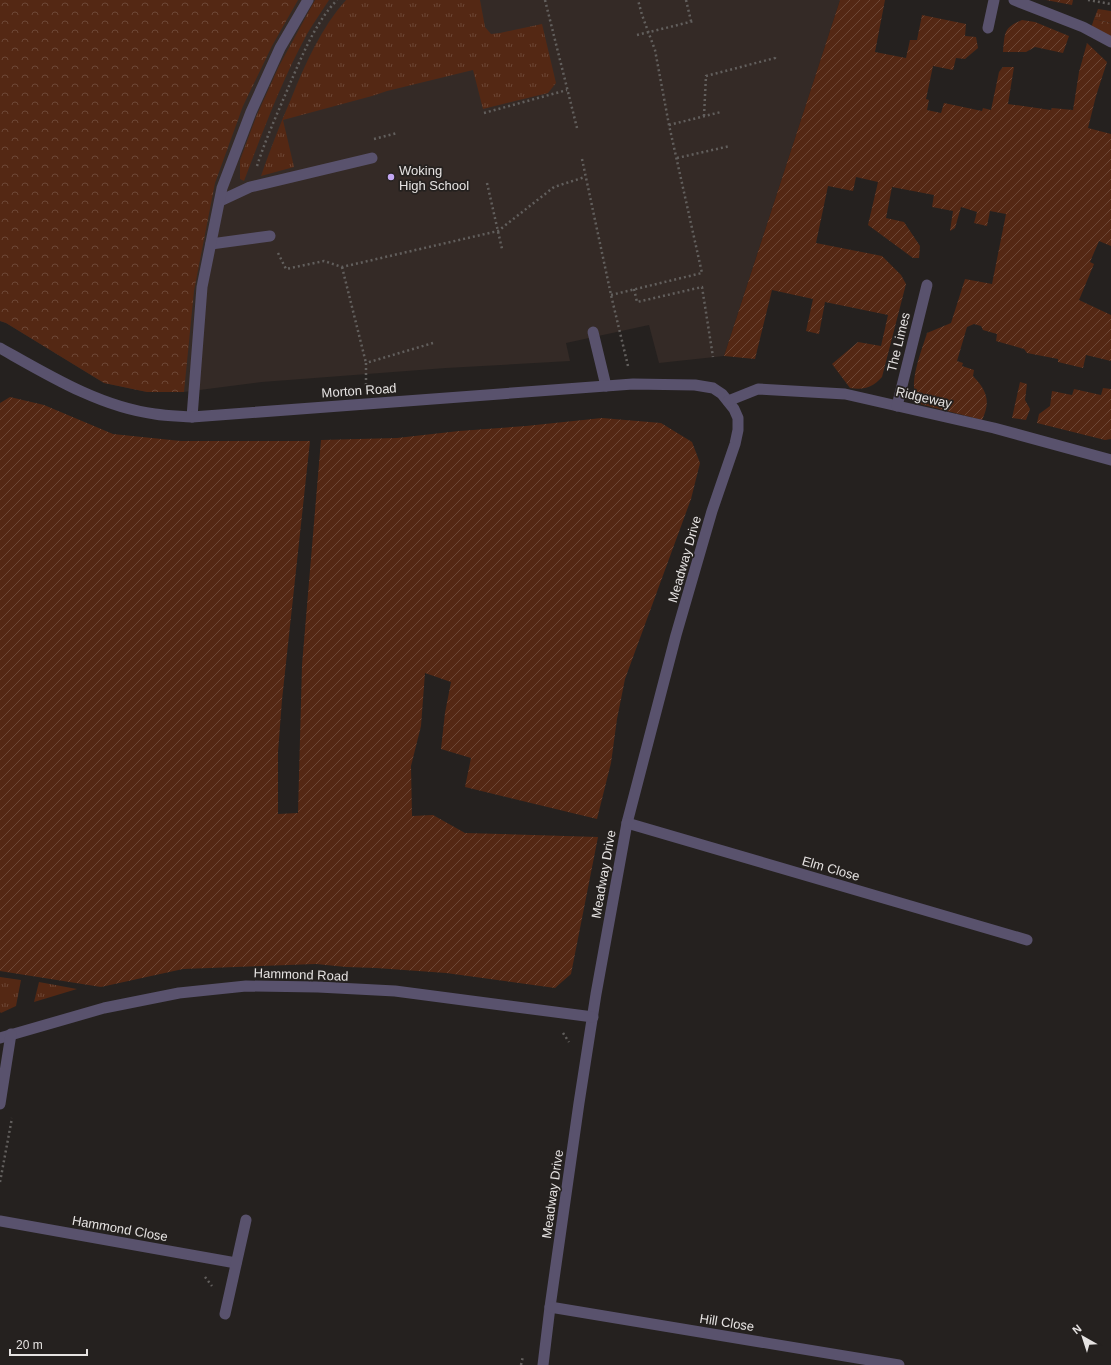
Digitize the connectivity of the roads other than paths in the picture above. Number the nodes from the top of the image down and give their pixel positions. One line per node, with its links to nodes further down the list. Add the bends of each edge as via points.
1 (308, 0): 7 (street, via 280,48 251,112 222,188)
2 (994, 0): 4 (street)
3 (1014, 0): 5 (street, via 1083,27)
4 (988, 28)
5 (1111, 42)
6 (372, 158): 7 (street, via 250,188)
7 (220, 201): 9 (street)
8 (270, 236): 9 (street)
9 (211, 244): 16 (street, via 202,287)
10 (927, 285): 15 (street, The Limes)
11 (593, 332): 13 (street)
12 (0, 348): 16 (street, Morton Road, via 80,392 116,405 155,414)
13 (606, 386): 14 (street, Morton Road, via 704,386 713,388); 16 (street, Morton Road)
14 (728, 401): 15 (street, Ridgeway, via 758,389 845,394); 18 (street, Meadway Drive, via 738,418 735,444 712,511 676,635)
15 (897, 406): 17 (street, Ridgeway, via 994,428)
16 (192, 416)
17 (1111, 460)
18 (627, 823): 19 (street, Elm Close); 20 (street, Meadway Drive)
19 (1026, 940)
20 (593, 1017): 21 (street, Hammond Road, via 395,991 246,986 161,996 104,1008); 27 (street, Meadway Drive)
21 (11, 1034): 22 (street, Hammond Road); 23 (street)
22 (0, 1038)
23 (0, 1104)
24 (246, 1220): 26 (street)
25 (0, 1221): 26 (street, Hammond Close)
26 (236, 1263): 28 (street)
27 (550, 1307): 29 (street, Meadway Drive); 30 (street, Hill Close)
28 (225, 1314)
29 (543, 1365)
30 (899, 1365)

